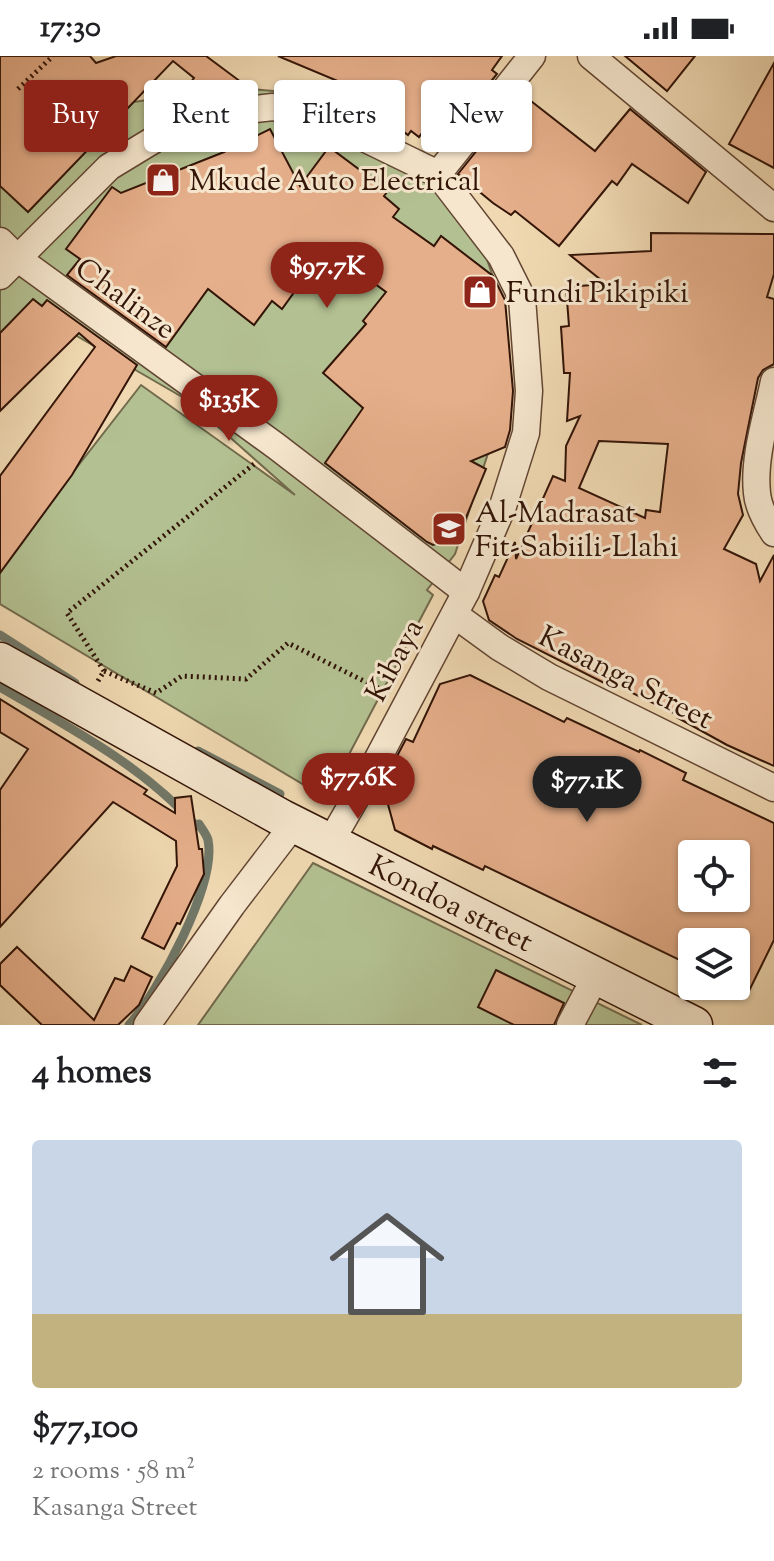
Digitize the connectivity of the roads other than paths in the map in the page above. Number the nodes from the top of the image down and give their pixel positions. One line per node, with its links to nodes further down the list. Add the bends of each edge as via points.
1 (532, 56): 3 (street)
2 (591, 56): 4 (street)
3 (438, 174): 5 (street, via 329,121 273,107 201,115 109,167); 8 (street, Kibaya, via 501,256 522,298 529,391 526,433 503,506)
4 (774, 208)
5 (6, 259): 8 (street, Chalinze, via 276,446)
6 (774, 381): 7 (street, via 758,458 757,494)
7 (774, 533)
8 (460, 603): 10 (street, Kasanga Street, via 499,647 549,677); 12 (street, Kibaya)
9 (0, 661): 11 (street, Kondoa street)
10 (774, 788)
11 (294, 824): 12 (street, Kondoa street); 14 (street)
12 (331, 841): 13 (street, Kondoa street)
13 (596, 976): 15 (street); 16 (street, Kondoa street)
14 (147, 1025)
15 (570, 1025)
16 (694, 1025)

